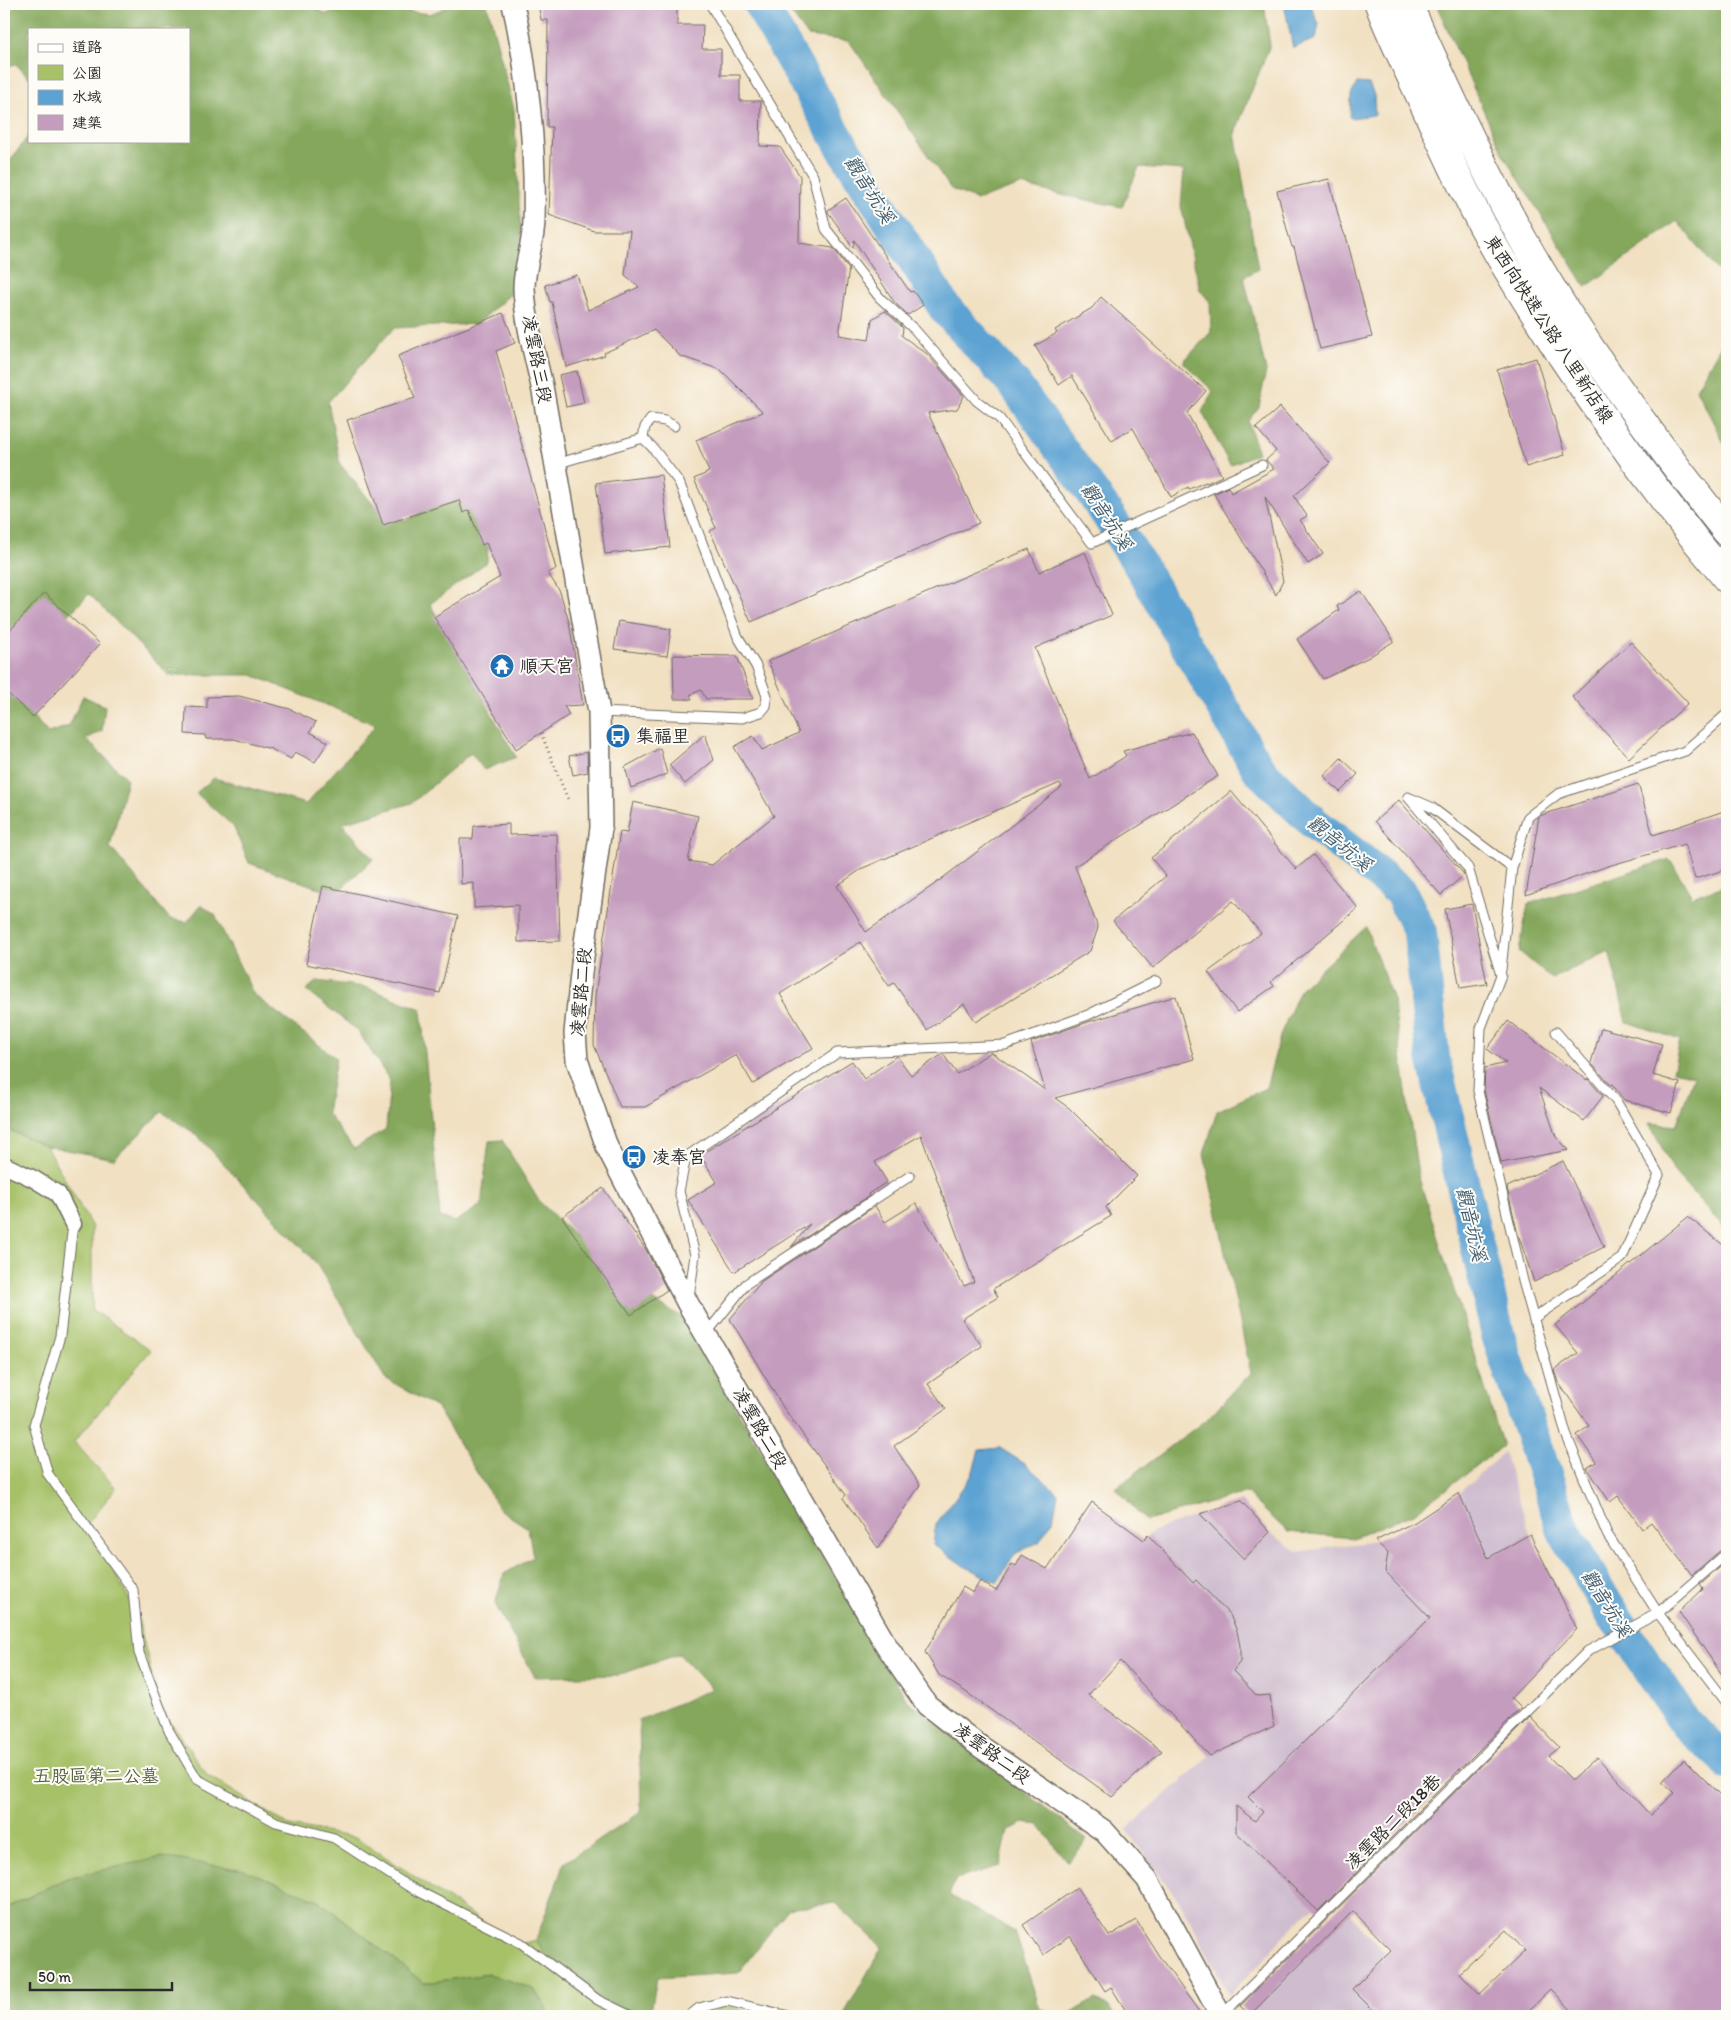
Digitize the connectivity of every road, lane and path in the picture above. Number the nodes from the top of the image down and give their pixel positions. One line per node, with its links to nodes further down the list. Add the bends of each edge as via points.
1 (513, 4): 7 (street, 凌雲路三段, via 529,102 533,175 534,222 524,288 532,346)
2 (710, 4): 8 (lane, via 813,176 826,229 880,298 915,330 977,401 999,418 1092,543)
3 (1379, 4): 10 (highway, 東西向快速公路 八里新店線, via 1447,155 1502,261 1559,352 1663,499)
4 (1408, 4): 9 (highway, 東西向快速公路 八里新店線, via 1470,140 1526,246 1642,420)
5 (674, 426): 6 (lane, via 651,418 645,426)
6 (643, 438): 7 (lane); 11 (lane, via 679,482 738,637 756,666 767,696 766,706 761,712 742,718)
7 (556, 464): 11 (street, 凌雲路三段)
8 (1262, 464)
9 (1727, 532)
10 (1719, 569)
11 (599, 712): 22 (street, 凌雲路二段, via 601,828 581,974 575,1033 577,1060 607,1147)
12 (1727, 714): 15 (lane, via 1685,751 1558,794 1528,817)
13 (541, 733): 14 (path)
14 (569, 802)
15 (1512, 868): 16 (lane); 16 (lane, via 1431,807 1408,797 1468,868)
16 (1501, 975): 23 (lane, via 1482,1028 1478,1091)
17 (1156, 982): 22 (lane, via 1088,1015 1005,1045 837,1053 821,1064 686,1157 679,1191 695,1255)
18 (1556, 1032): 23 (lane, via 1616,1100 1659,1175 1622,1258)
19 (4, 1165): 21 (street, via 58,1194)
20 (910, 1176): 24 (lane, via 746,1284)
21 (73, 1224): 28 (lane, via 60,1336 34,1425 48,1474 133,1590 139,1653 169,1731 197,1779 276,1822 334,1838 408,1886 521,1943 598,2000)
22 (688, 1304): 24 (street, 凌雲路二段)
23 (1534, 1318): 26 (lane, via 1566,1434 1607,1534)
24 (706, 1334): 31 (street, 凌雲路二段, via 886,1645 927,1705 978,1745 1104,1831 1147,1879)
25 (1727, 1553): 26 (lane)
26 (1658, 1613): 27 (lane); 31 (lane, 凌雲路二段18巷, via 1588,1652)
27 (1727, 1703)
28 (632, 2016)
29 (689, 2016): 30 (lane, via 700,2008 727,2001)
30 (789, 2016)
31 (1221, 2016)

